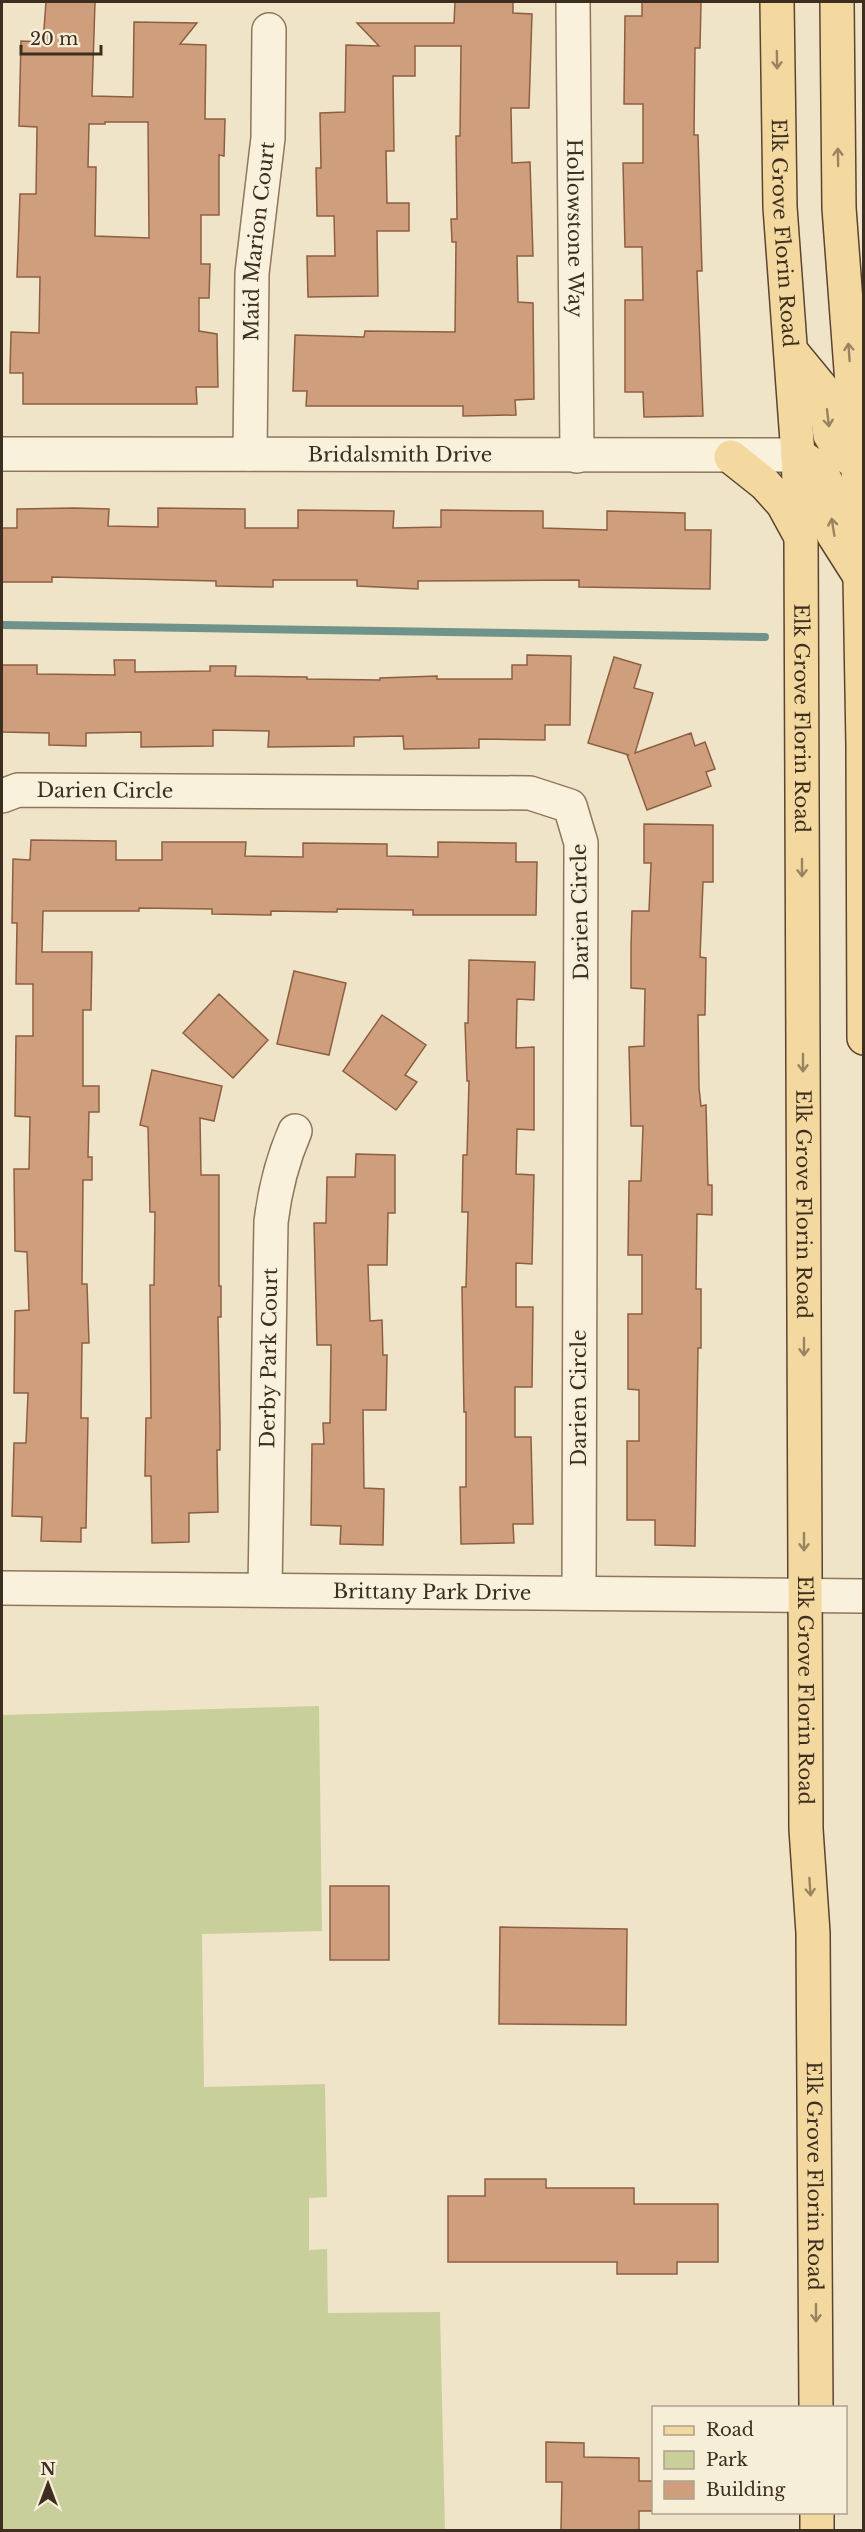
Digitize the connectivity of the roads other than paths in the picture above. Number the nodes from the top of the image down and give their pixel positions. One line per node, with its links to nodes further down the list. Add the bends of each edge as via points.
1 (573, 2): 10 (street, Hollowstone Way)
2 (777, 2): 5 (main road, Elk Grove Florin Road, one-way to 5, via 780,207)
3 (837, 2): 6 (main road, one-way to 3, via 838,208)
4 (269, 30): 8 (street, Maid Marion Court, via 268,138 252,282)
5 (791, 351): 9 (main road, Elk Grove Florin Road); 12 (main road, one-way to 12, via 824,391 830,435 841,453)
6 (858, 395): 12 (main road)
7 (2, 454): 8 (street, Bridalsmith Drive)
8 (250, 454): 10 (street, Bridalsmith Drive)
9 (798, 455): 11 (street, Bridalsmith Drive); 13 (main road, Elk Grove Florin Road); 14 (main road, one-way to 9, via 833,534 830,490 820,469)
10 (577, 456): 11 (street, Bridalsmith Drive)
11 (730, 456): 13 (main road, via 783,504)
12 (861, 464): 14 (main road)
13 (801, 537): 23 (main road, Elk Grove Florin Road, one-way to 23)
14 (861, 578): 15 (main road)
15 (863, 746): 17 (main road)
16 (2, 796): 22 (street, Darien Circle, via 18,790 530,794 570,806 581,843)
17 (863, 851): 18 (main road)
18 (864, 1038)
19 (295, 1131): 21 (street, Derby Park Court, via 275,1189 271,1222)
20 (2, 1588): 21 (street, Brittany Park Drive)
21 (265, 1589): 22 (street, Brittany Park Drive)
22 (579, 1592): 23 (street, Brittany Park Drive)
23 (805, 1596): 24 (street, Brittany Park Drive); 25 (main road, Elk Grove Florin Road, one-way to 25, via 806,1829 813,1942)
24 (864, 1596)
25 (816, 2406)
26 (817, 2514): 27 (main road)
27 (817, 2530)

